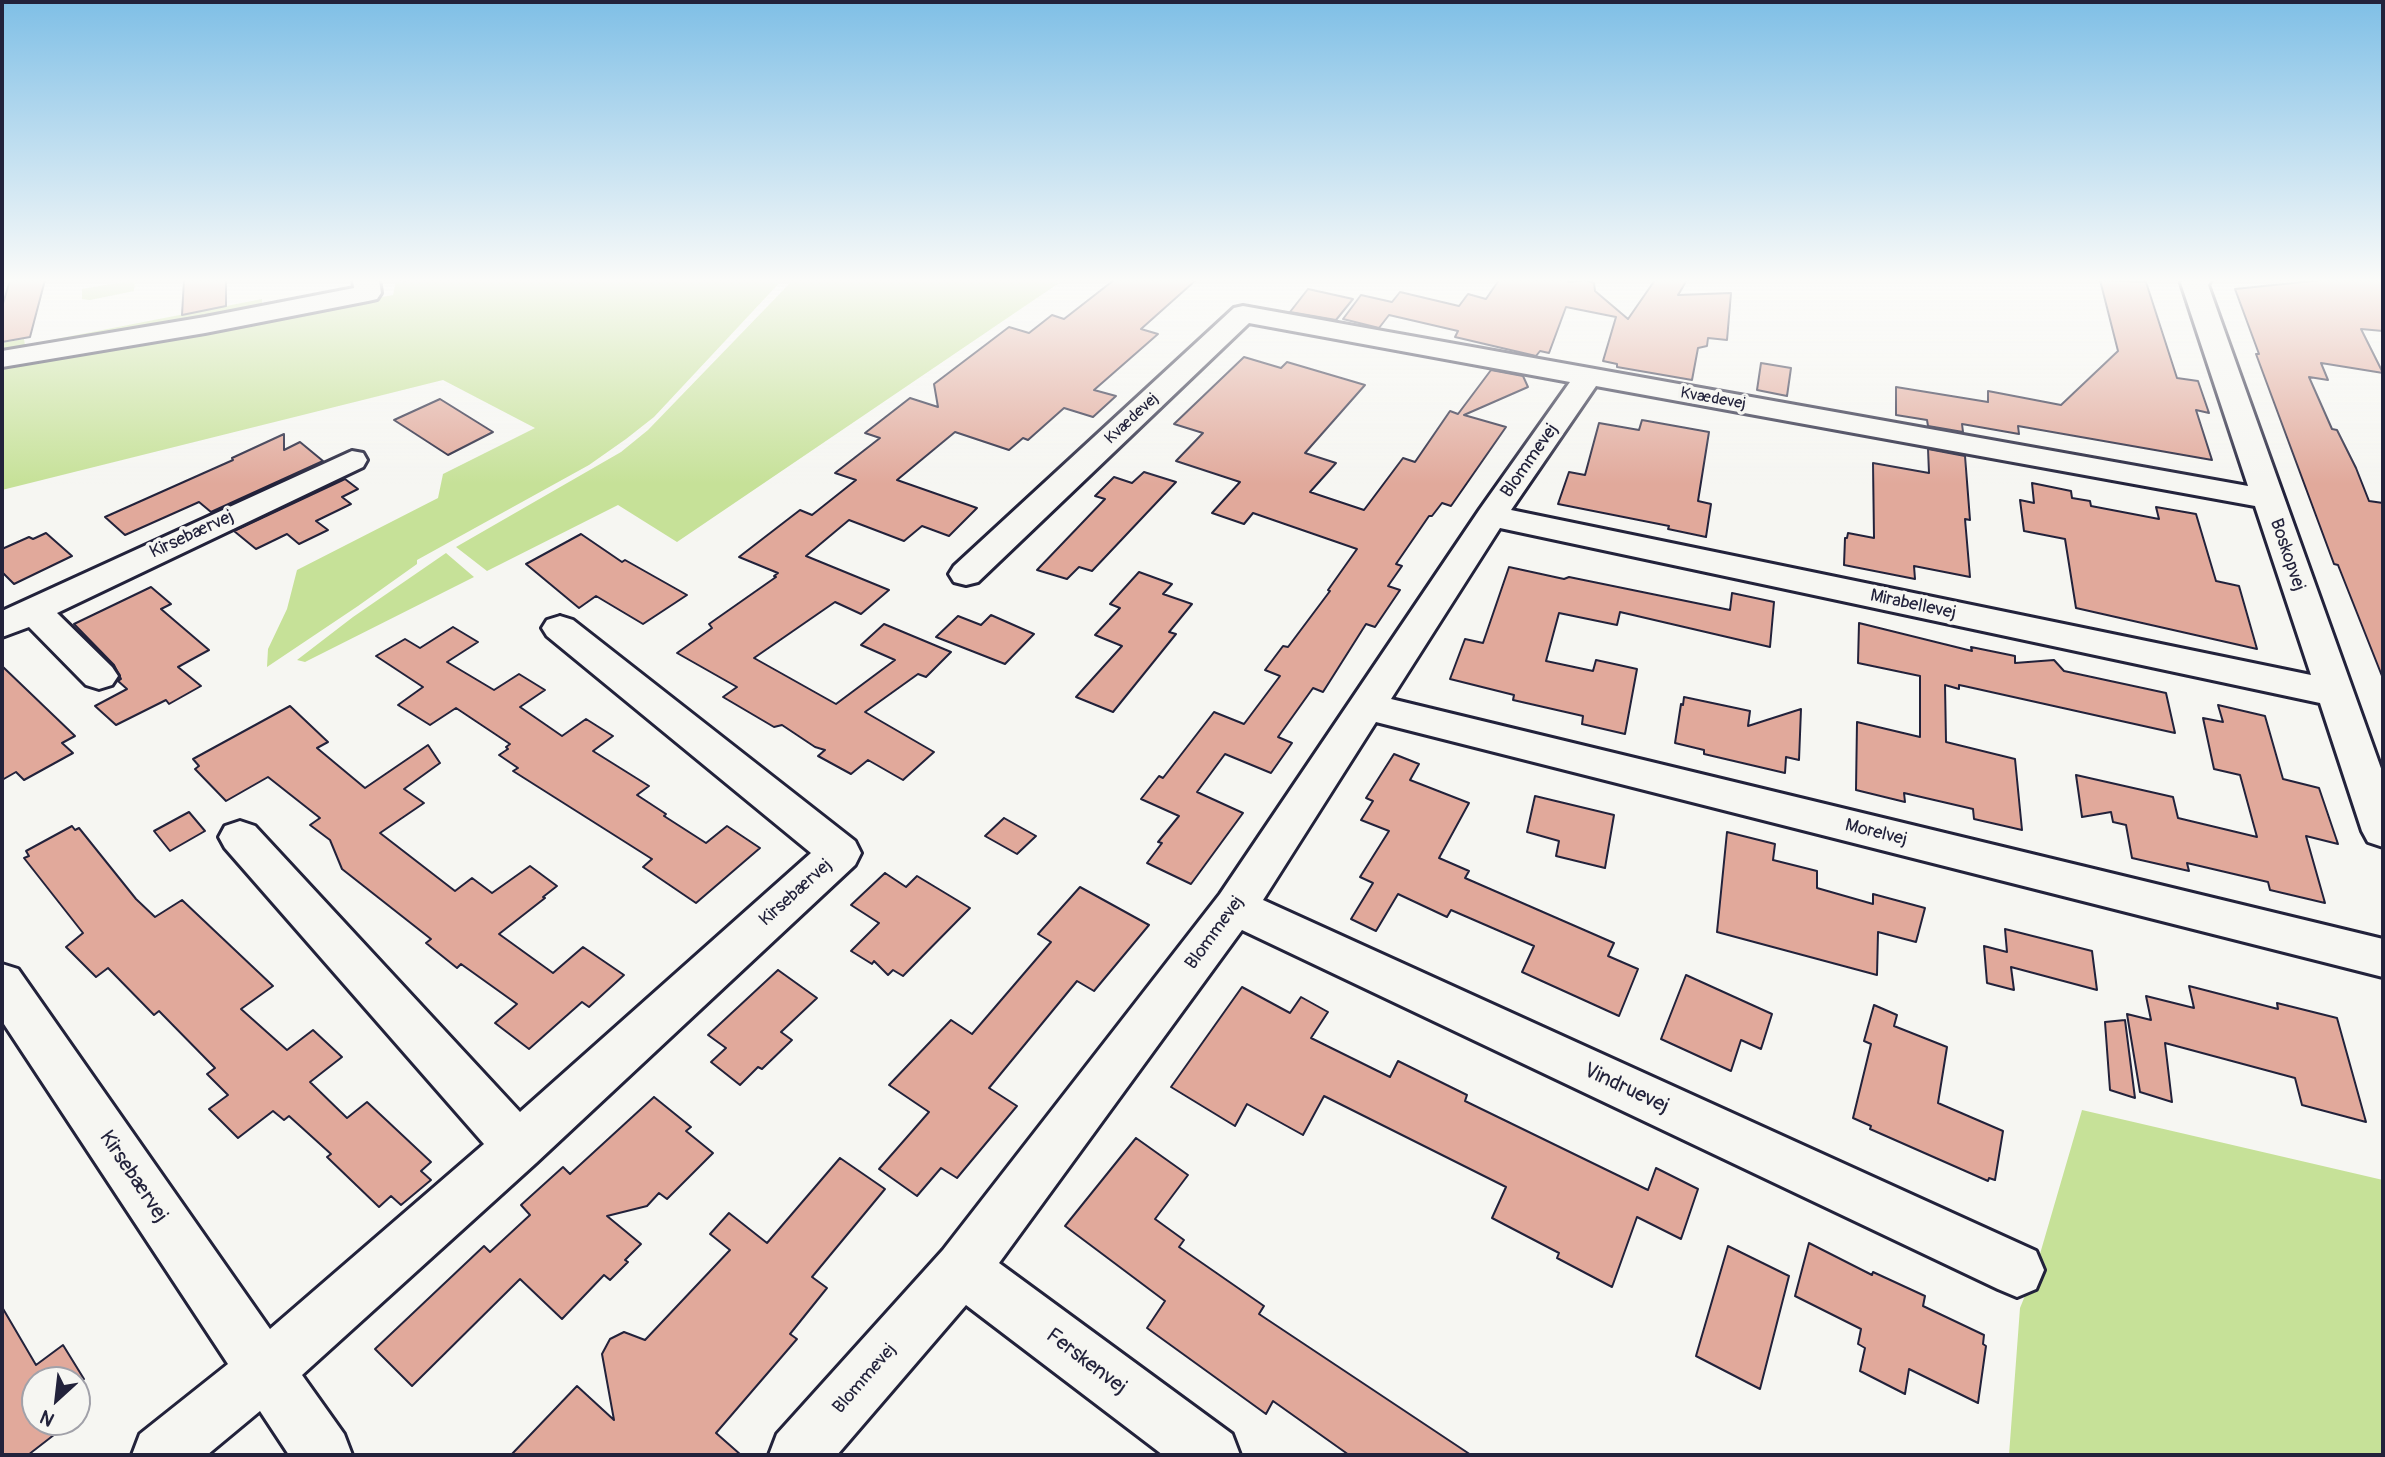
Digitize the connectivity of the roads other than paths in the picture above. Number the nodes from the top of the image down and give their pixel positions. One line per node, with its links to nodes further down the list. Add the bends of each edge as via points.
1 (52, 348): 5 (street)
2 (1207, 348): 10 (street, Kvædevej)
3 (1429, 348): 6 (street, Kvædevej)
4 (2216, 348): 8 (street, Boskopvej)
5 (2, 359)
6 (1588, 377): 8 (street, Kvædevej); 9 (street, Blommevej)
7 (352, 460): 11 (street, Kirsebærvej)
8 (2267, 499): 14 (street, Boskopvej)
9 (1491, 516): 14 (street, Mirabellevej); 15 (street, Blommevej)
10 (966, 574)
11 (17, 618): 13 (street, Kirsebærvej)
12 (560, 628): 21 (street, Kirsebærvej, via 840,853)
13 (99, 676)
14 (2334, 693): 16 (street, Boskopvej)
15 (1369, 707): 18 (street, Blommevej); 19 (street, Morelvej)
16 (2383, 831)
17 (240, 837): 21 (street)
18 (1235, 907): 22 (street, Blommevej); 23 (street, Vindruevej)
19 (2383, 958)
20 (2, 983): 24 (street, Kirsebærvej)
21 (518, 1146): 24 (street, Kirsebærvej)
22 (962, 1269): 27 (street, Blommevej); 28 (street, Ferskenvej)
23 (2017, 1270)
24 (264, 1371): 25 (street, Kirsebærvej); 26 (street, Kirsebærvej)
25 (160, 1455)
26 (323, 1455)
27 (798, 1455)
28 (1211, 1455)

